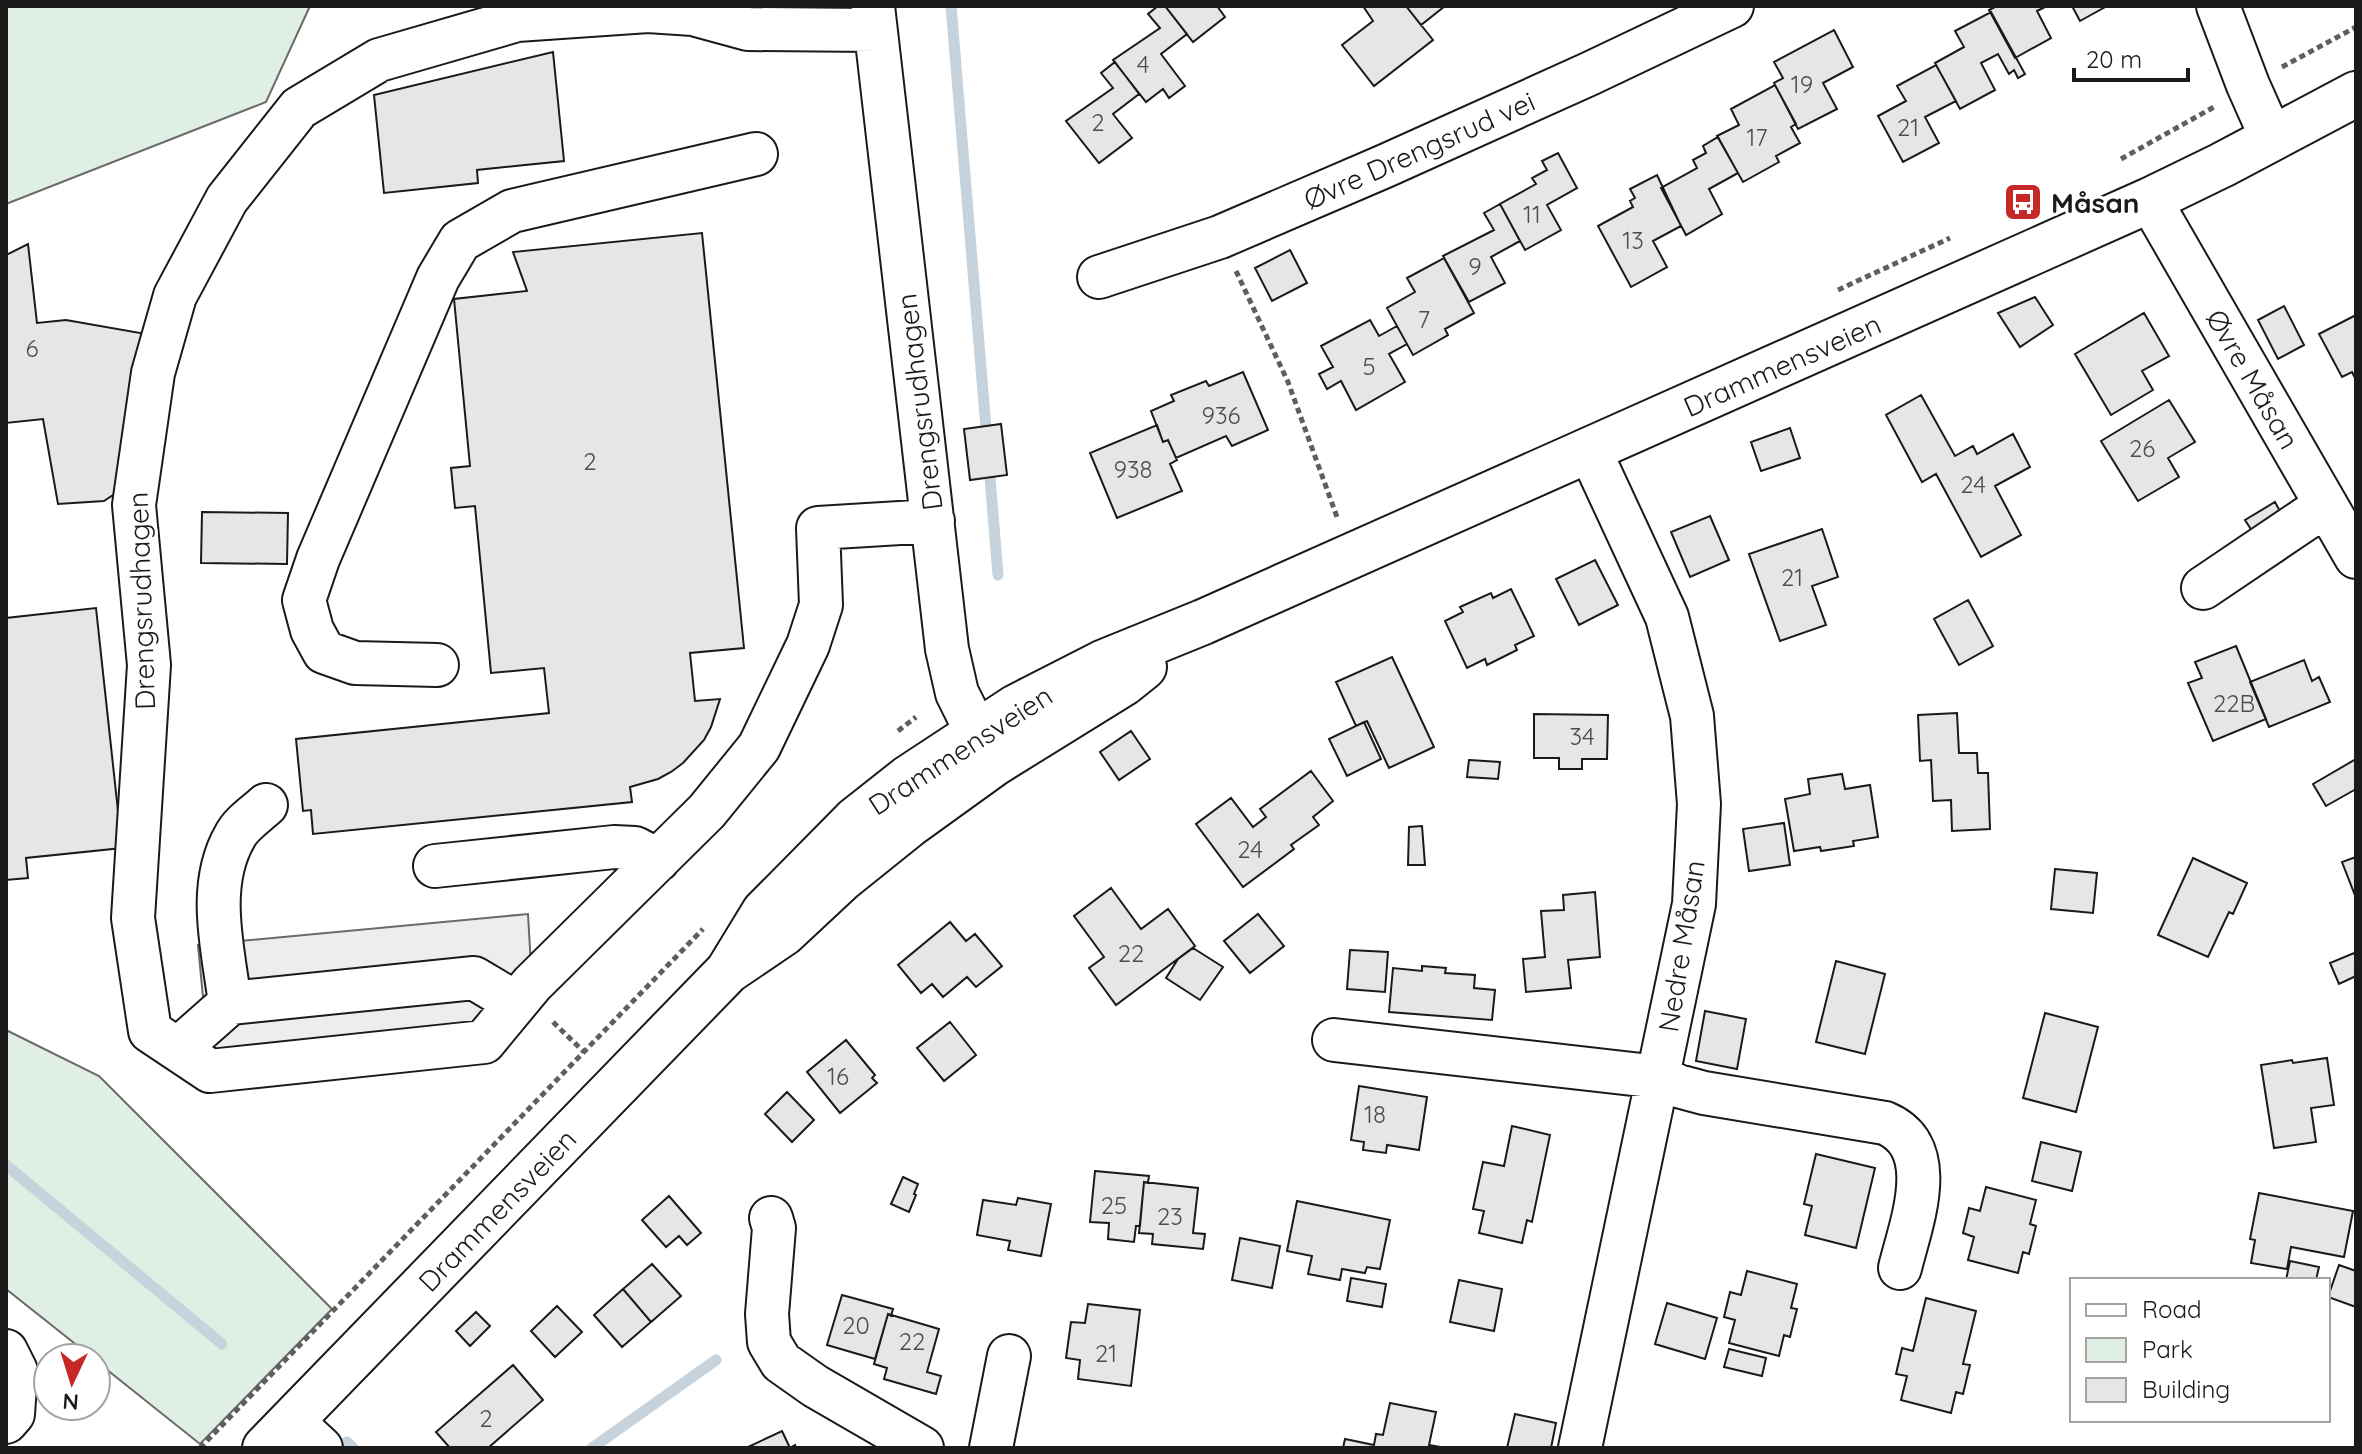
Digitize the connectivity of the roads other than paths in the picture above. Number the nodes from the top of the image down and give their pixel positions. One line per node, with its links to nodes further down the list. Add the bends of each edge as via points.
1 (1732, 6): 8 (street, Øvre Drengsrud vei, via 1560,88 1220,237)
2 (2218, 6): 5 (street)
3 (874, 18): 11 (street, Drengsrudhagen); 22 (street, Drengsrudhagen, via 748,29 693,14 648,11 517,20 379,60 299,108 227,199 175,296 153,373 134,505 149,665 133,918 150,1031)
4 (2356, 94): 5 (main road, Drammensveien)
5 (2272, 139): 7 (main road, Drammensveien)
6 (756, 154): 14 (street, via 512,211 460,241 438,278 304,600 324,652 355,663)
7 (2150, 200): 9 (main road, Drammensveien); 10 (street, Øvre Måsan)
8 (1099, 277)
9 (1590, 451): 15 (main road, Drammensveien, via 1203,622 1124,683); 23 (street, Nedre Måsan, via 1667,617 1692,716 1699,804 1694,904)
10 (2326, 505): 12 (street, Øvre Måsan); 13 (street)
11 (933, 521): 15 (street, Drengsrudhagen, via 957,693); 17 (street, Drengsrudhagen, via 818,528 821,605 808,645 759,747)
12 (2356, 557)
13 (2203, 588)
14 (437, 665)
15 (986, 748): 29 (main road, Drammensveien, via 784,933 728,971)
16 (266, 805): 19 (street, via 236,833 219,885)
17 (658, 860): 18 (street, via 635,848 614,847); 20 (street, Drengsrudhagen)
18 (435, 866)
19 (230, 1003): 20 (street, via 474,978); 22 (street)
20 (516, 1003): 22 (street, Drengsrudhagen, via 484,1042 210,1071)
21 (1334, 1040): 23 (street)
22 (178, 1049)
23 (1659, 1077): 25 (street, via 1704,1093 1900,1129 1916,1157 1920,1179); 32 (street, Nedre Måsan)
24 (771, 1218): 30 (street, via 767,1314 769,1342 781,1362)
25 (1900, 1268)
26 (6, 1351): 28 (street, via 16,1371 13,1414)
27 (1009, 1356): 31 (street)
28 (6, 1422)
29 (293, 1439)
30 (922, 1448)
31 (991, 1448)
32 (1580, 1448)

